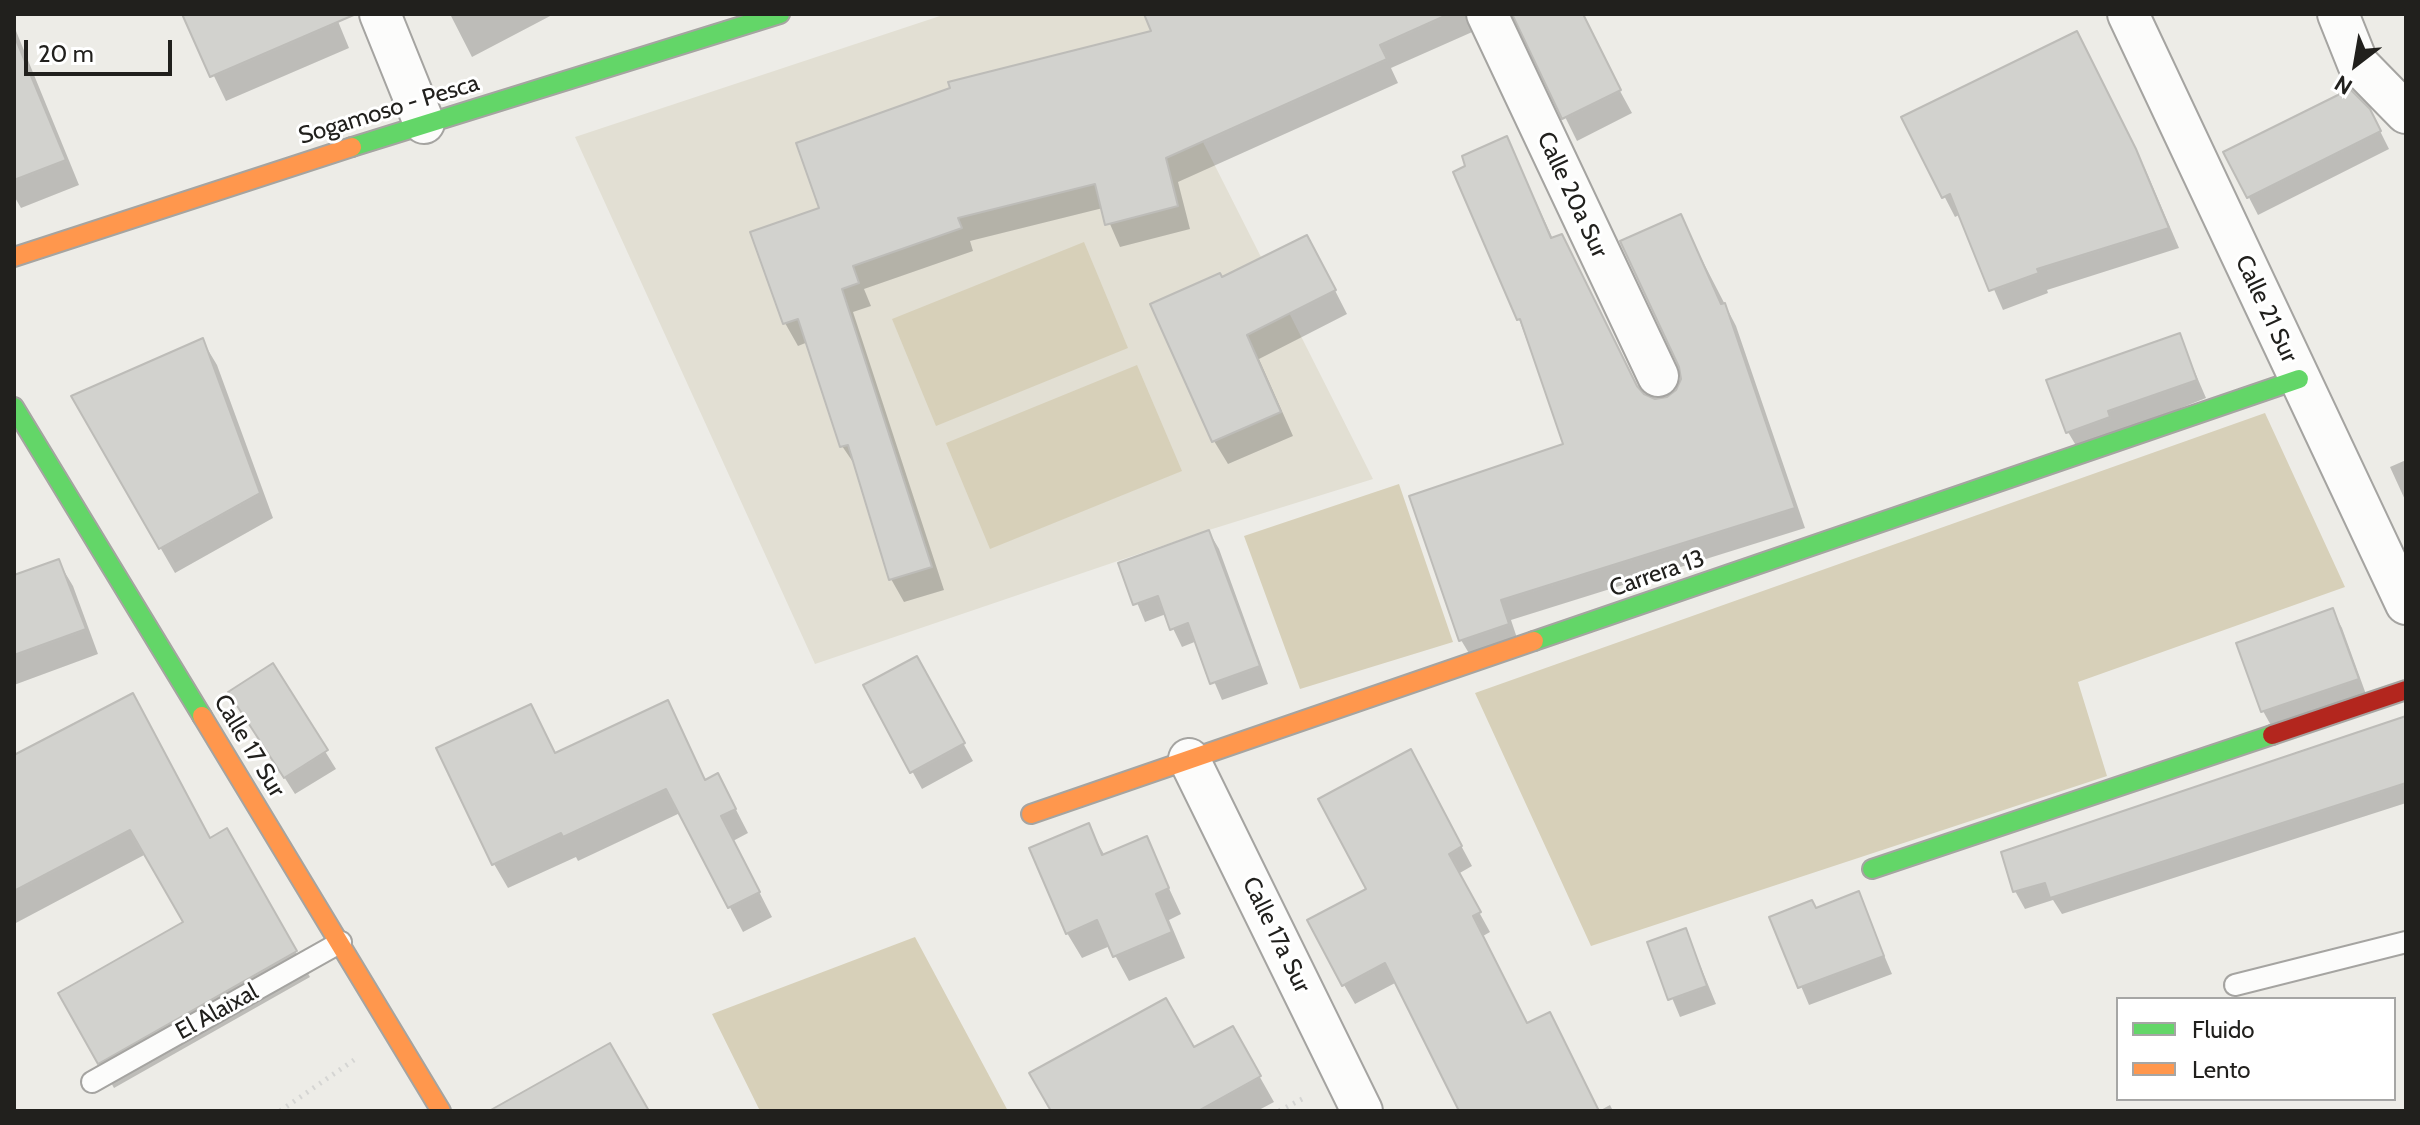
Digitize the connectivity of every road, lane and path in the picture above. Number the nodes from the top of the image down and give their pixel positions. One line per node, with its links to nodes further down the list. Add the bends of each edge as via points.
1 (380, 14): 7 (street)
2 (780, 14): 7 (street, Sogamoso - Pesca)
3 (1487, 14): 9 (street, Calle 20a Sur)
4 (2128, 14): 10 (street, Calle 21 Sur)
5 (2338, 14): 6 (street, via 2358,64)
6 (2406, 113)
7 (424, 123): 8 (street, Sogamoso - Pesca)
8 (14, 257)
9 (1658, 376)
10 (2299, 379): 12 (street, Calle 21 Sur); 14 (street, Carrera 13)
11 (14, 407): 17 (street, Calle 17 Sur)
12 (2406, 604)
13 (2406, 690): 16 (street)
14 (1189, 759): 15 (street, Carrera 13); 22 (street, Calle 17a Sur)
15 (1031, 814)
16 (1872, 869)
17 (341, 942): 20 (street, Calle 17 Sur); 21 (lane, El Alaixal)
18 (2406, 942): 19 (lane)
19 (2235, 985)
20 (395, 1033): 23 (path); 24 (street, Calle 17 Sur)
21 (92, 1082)
22 (1354, 1108)
23 (280, 1111)
24 (441, 1111)

